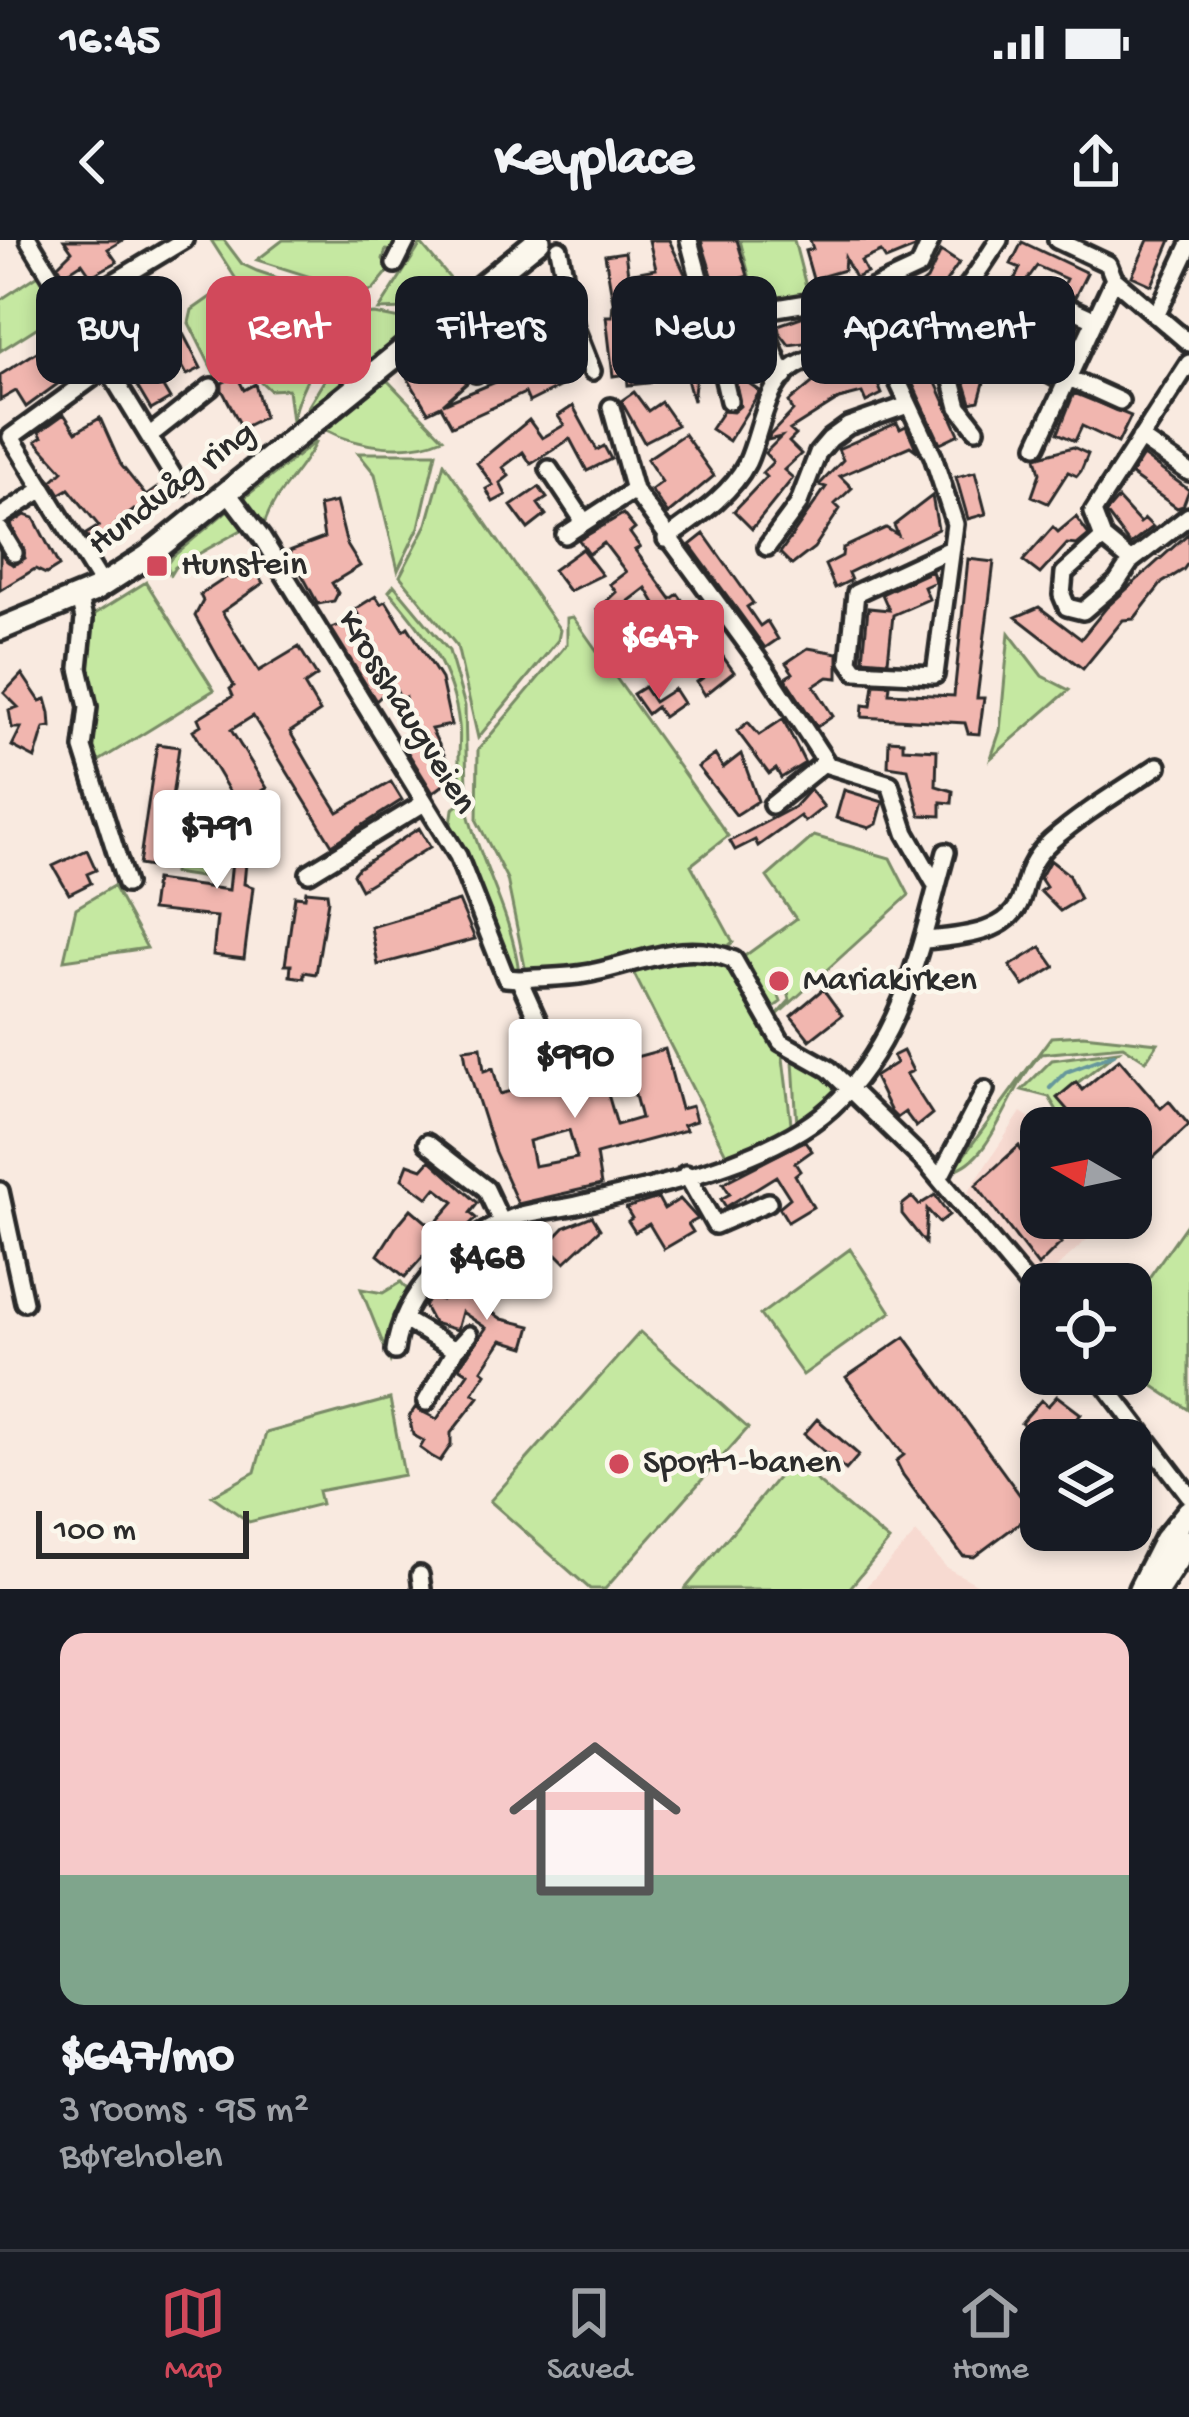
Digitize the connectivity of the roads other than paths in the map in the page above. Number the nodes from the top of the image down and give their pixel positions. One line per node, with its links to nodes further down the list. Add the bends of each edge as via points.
1 (29, 240): 12 (street)
2 (184, 240): 13 (street)
3 (406, 240): 11 (street)
4 (689, 240): 16 (street)
5 (931, 240): 19 (street, via 919,267 861,294)
6 (1000, 240): 17 (street)
7 (1057, 240): 9 (street)
8 (549, 244): 14 (main road, Hundvåg ring); 15 (street)
9 (1079, 244): 18 (street, via 1108,264)
10 (1189, 246): 21 (street)
11 (394, 264)
12 (53, 276)
13 (124, 276)
14 (503, 276)
15 (559, 276)
16 (699, 276)
17 (974, 276)
18 (1114, 279): 21 (street); 22 (street)
19 (777, 310)
20 (1075, 311): 22 (street)
21 (1156, 316): 23 (street)
22 (1094, 319): 28 (street)
23 (1189, 343)
24 (395, 356): 54 (main road, Hundvåg ring)
25 (777, 359): 31 (street)
26 (588, 361): 30 (street)
27 (801, 363): 31 (street)
28 (1075, 364)
29 (1189, 364): 47 (street)
30 (592, 371)
31 (784, 377): 61 (street, via 745,467)
32 (1075, 381): 41 (street)
33 (82, 384): 46 (street)
34 (117, 384): 45 (street)
35 (725, 384): 40 (street)
36 (898, 384): 42 (street)
37 (953, 384): 44 (street)
38 (1066, 384): 48 (street)
39 (211, 388): 45 (street)
40 (729, 401)
41 (1120, 401)
42 (908, 405): 62 (street, via 830,439 799,505); 63 (street, via 949,502)
43 (611, 407): 53 (street)
44 (976, 429)
45 (149, 436): 51 (street)
46 (5, 437): 52 (street)
47 (1140, 439): 50 (street); 60 (street, via 1094,507)
48 (1037, 446)
49 (549, 469): 57 (street)
50 (1189, 472)
51 (180, 487)
52 (43, 490): 56 (street); 66 (street)
53 (634, 490): 57 (street); 61 (street)
54 (228, 493): 66 (main road, Hundvåg ring); 71 (street, Krosshaugveien)
55 (1189, 515): 65 (street)
56 (0, 517)
57 (583, 520): 59 (street)
58 (0, 530): 64 (street)
59 (566, 536)
60 (1103, 538): 65 (street); 65 (street, via 1064,573 1067,607 1083,611)
61 (666, 539): 69 (street)
62 (767, 547)
63 (951, 549): 63 (street, via 856,593 849,661 860,674 935,675)
64 (14, 553)
65 (1131, 561)
66 (104, 586): 67 (main road, Hundvåg ring)
67 (79, 598): 68 (main road, Hundvåg ring); 76 (street, via 88,707 83,748)
68 (0, 629)
69 (825, 762): 72 (street); 75 (street, via 890,784)
70 (1158, 766): 77 (street, via 1052,841 1026,869 1017,908 1004,920)
71 (424, 803): 74 (street); 78 (street, Krosshaugveien, via 469,878)
72 (772, 805)
73 (946, 852): 75 (street)
74 (309, 873)
75 (934, 882): 77 (street)
76 (126, 884)
77 (926, 940): 80 (street, via 895,1016)
78 (513, 979): 79 (street, Krosshaugveien); 80 (street, via 590,974 674,952 722,954 741,968 782,1042)
79 (562, 1061)
80 (849, 1088): 83 (street, via 776,1146); 84 (street)
81 (985, 1090): 84 (street)
82 (427, 1143): 87 (street, via 485,1189)
83 (686, 1174): 86 (street, via 715,1226); 87 (street)
84 (940, 1177): 88 (street)
85 (0, 1191): 89 (street)
86 (768, 1202)
87 (502, 1223): 90 (street, via 434,1272)
88 (1020, 1274)
89 (24, 1302)
90 (403, 1318): 92 (street); 93 (street)
91 (469, 1335): 92 (street)
92 (455, 1350): 95 (street)
93 (395, 1351)
94 (1114, 1395): 96 (street)
95 (426, 1402)
96 (1161, 1452): 97 (street); 98 (street)
97 (1189, 1470)
98 (1189, 1496)
99 (1189, 1511): 101 (main road)
100 (1189, 1540): 102 (main road)
101 (1140, 1589)
102 (1158, 1589)

